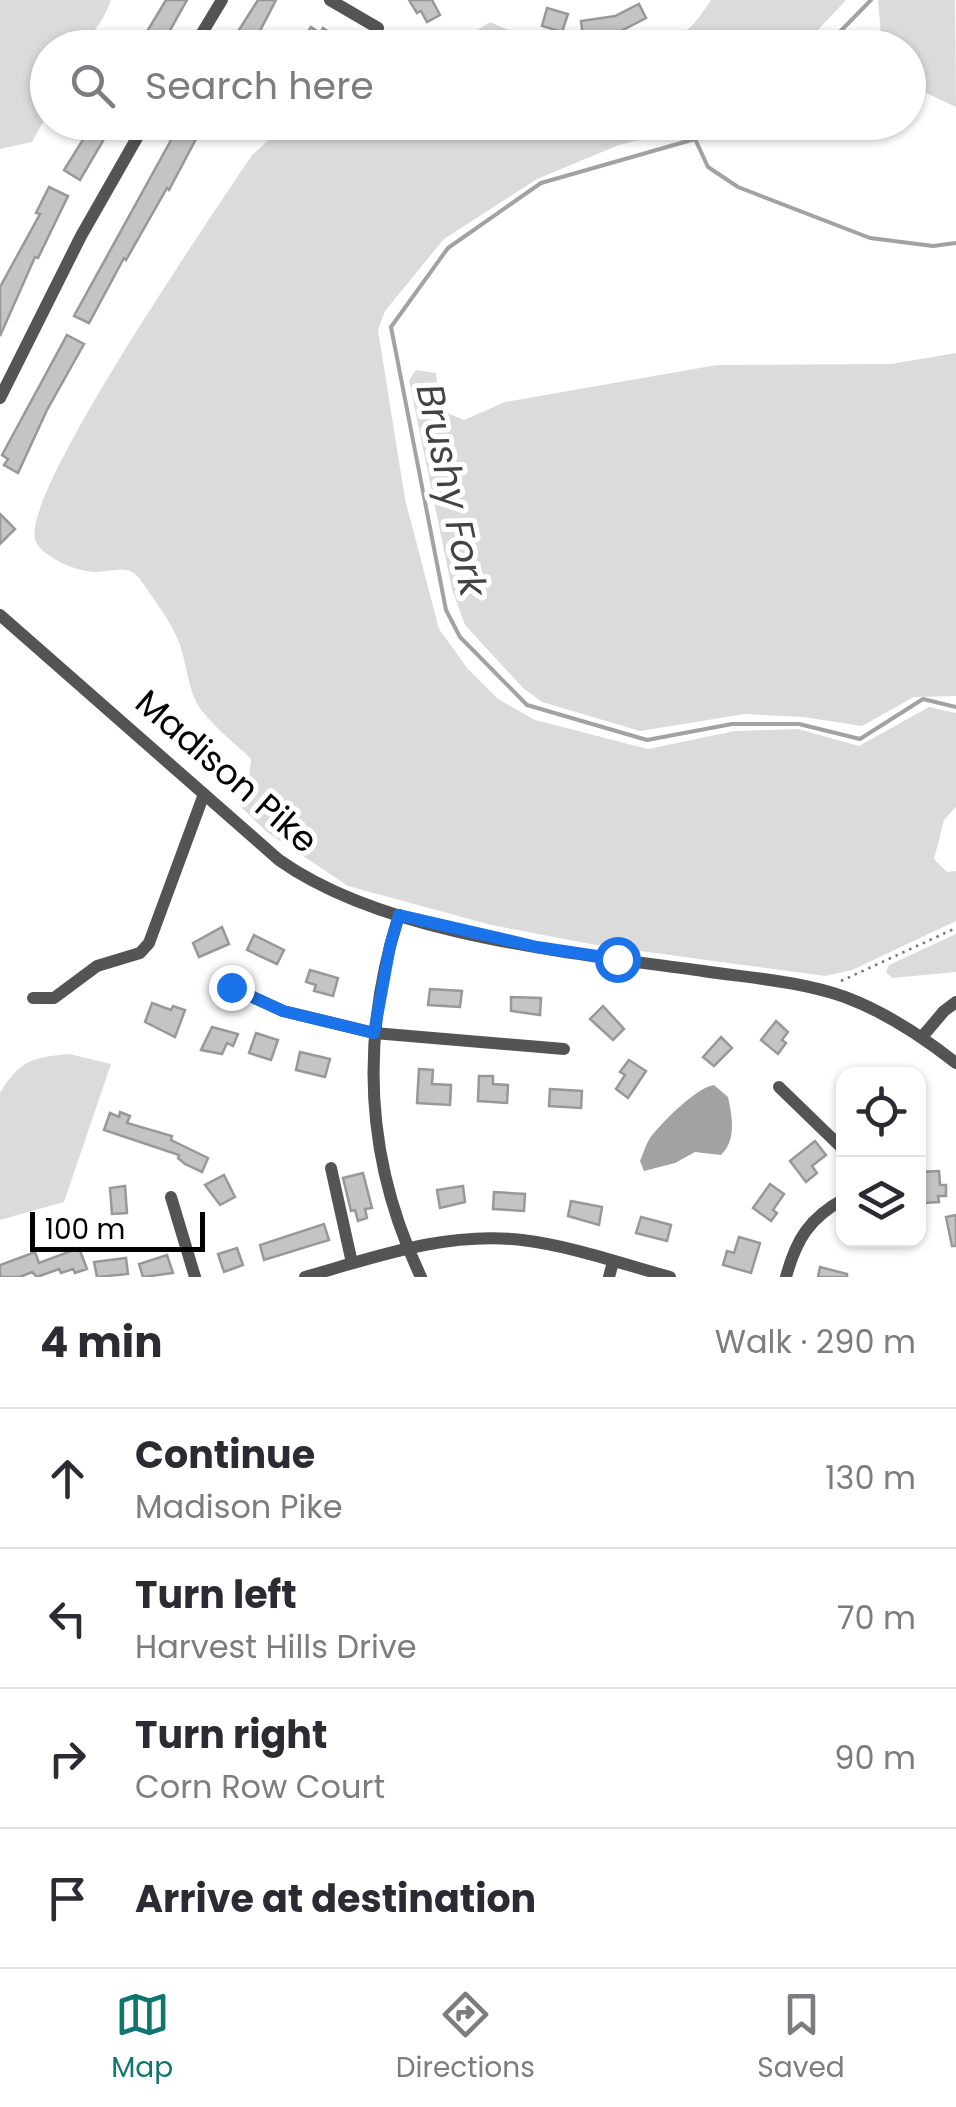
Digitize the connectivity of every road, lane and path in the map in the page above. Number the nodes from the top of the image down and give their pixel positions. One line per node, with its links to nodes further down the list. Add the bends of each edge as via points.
1 (222, 0): 4 (street)
2 (330, 0): 3 (street)
3 (378, 28)
4 (204, 30)
5 (136, 140): 6 (street)
6 (0, 398)
7 (0, 615): 8 (street, Madison Pike)
8 (204, 794): 9 (street, Madison Pike, via 304,878); 13 (street, via 150,943 140,953 97,966 54,998)
9 (399, 915): 12 (street, Madison Pike, via 537,947); 15 (street)
10 (956, 928): 12 (path)
11 (231, 987): 15 (street, via 283,1011)
12 (822, 990): 16 (street, Madison Pike)
13 (33, 998)
14 (956, 1002): 16 (street)
15 (374, 1033): 17 (street); 24 (street, via 378,1135)
16 (922, 1037): 18 (street, Madison Pike)
17 (564, 1050)
18 (956, 1063)
19 (779, 1086): 20 (street)
20 (836, 1142)
21 (332, 1168): 26 (street)
22 (172, 1197): 27 (street)
23 (836, 1205): 32 (street, via 802,1233)
24 (408, 1247): 25 (street, via 508,1238); 26 (street); 29 (street)
25 (613, 1262): 30 (street); 31 (street)
26 (352, 1263): 28 (street)
27 (195, 1277)
28 (305, 1277)
29 (421, 1277)
30 (609, 1277)
31 (670, 1277)
32 (786, 1277)

